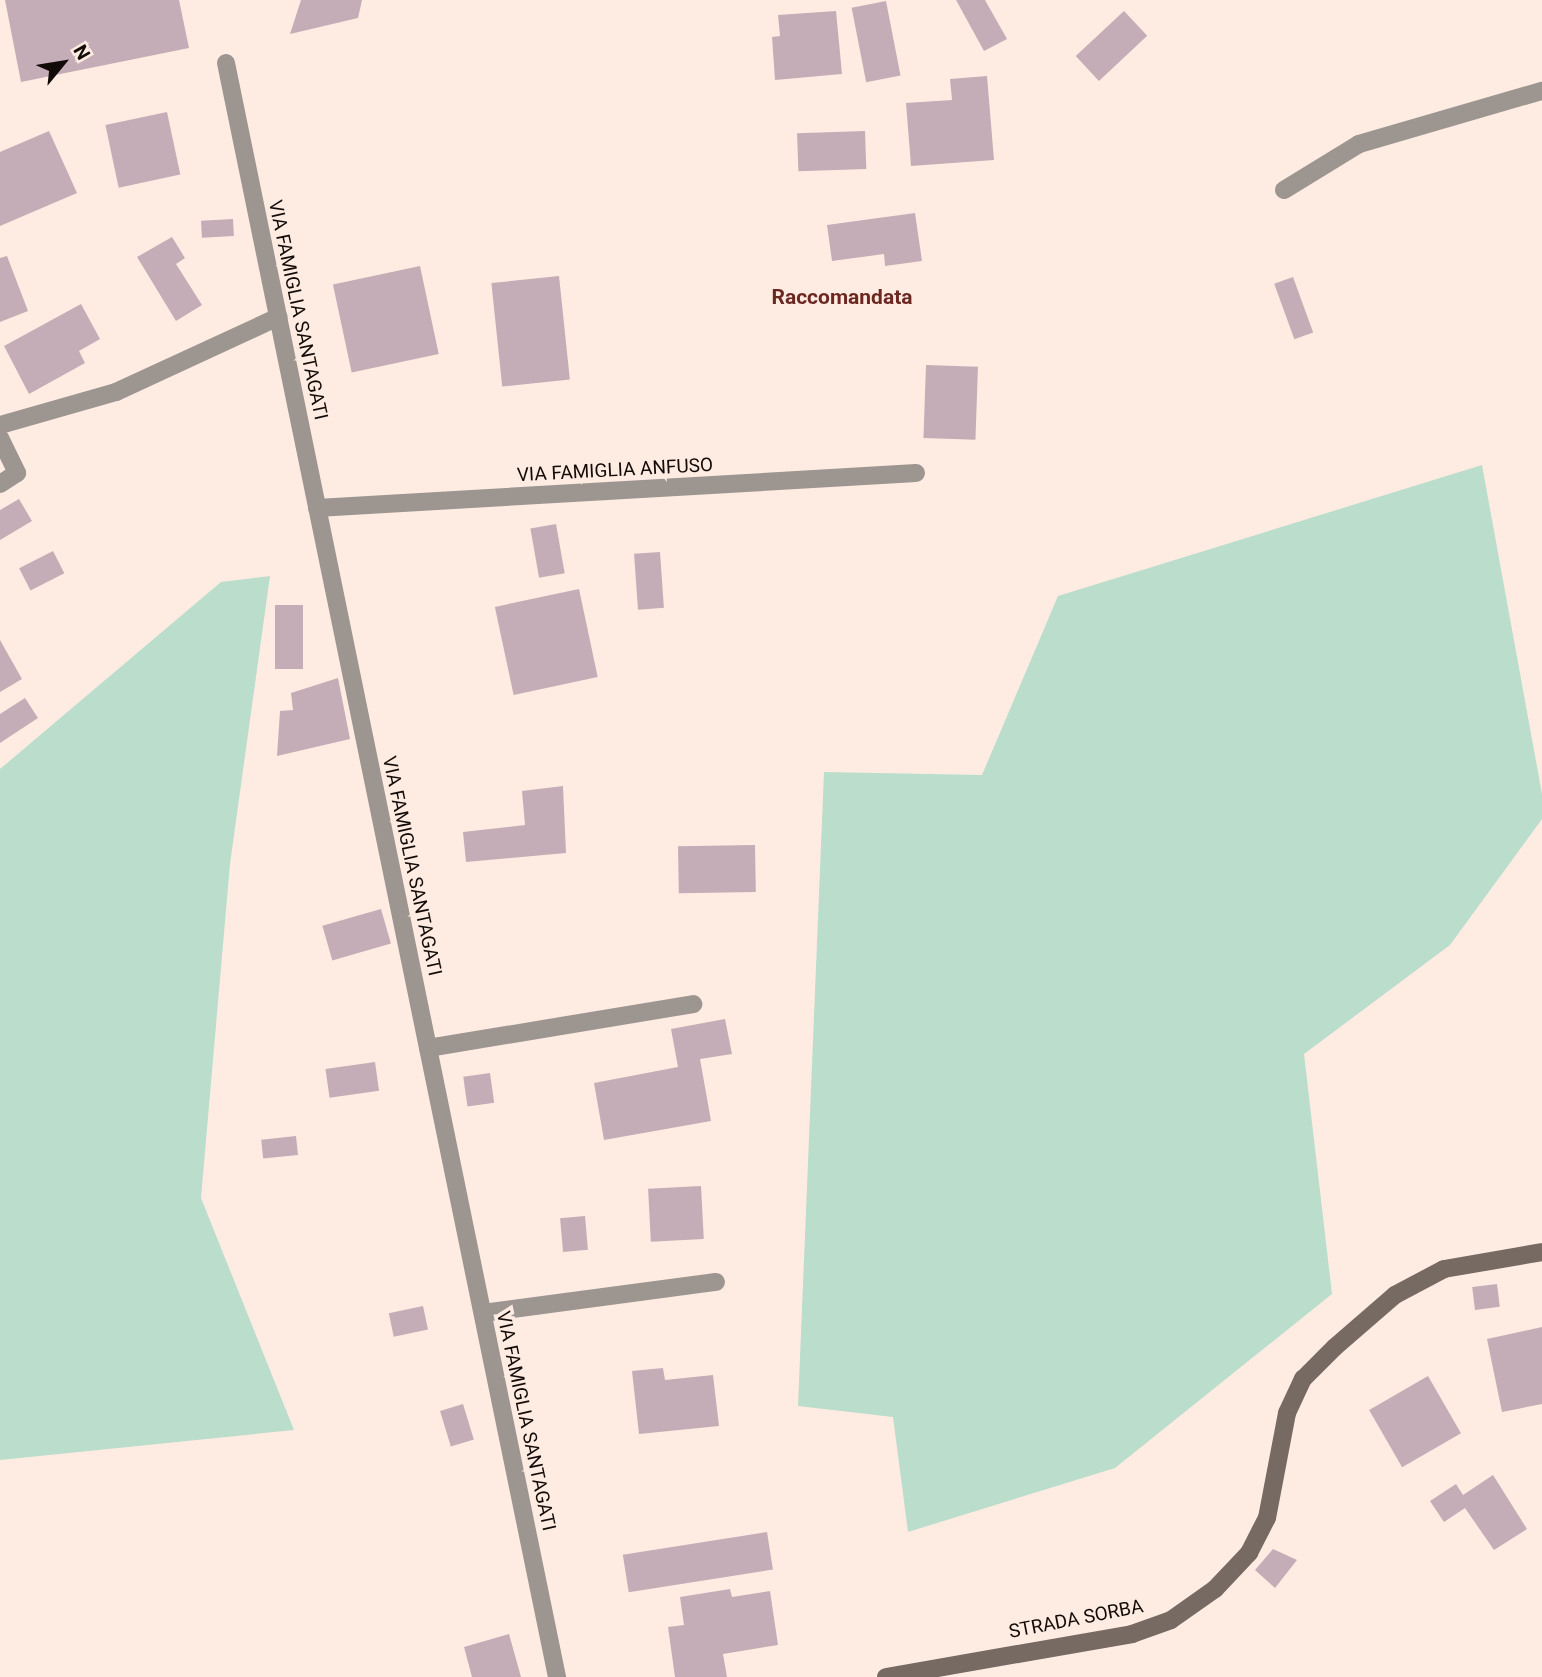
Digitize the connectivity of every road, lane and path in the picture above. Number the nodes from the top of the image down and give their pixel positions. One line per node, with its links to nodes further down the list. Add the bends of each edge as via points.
1 (226, 63): 4 (street, VIA FAMIGLIA SANTAGATI)
2 (1542, 91): 3 (street, via 1359,144)
3 (1284, 190)
4 (278, 317): 5 (street, via 116,392); 9 (street, VIA FAMIGLIA SANTAGATI)
5 (0, 425)
6 (0, 438): 8 (street, via 17,473)
7 (916, 473): 9 (street, VIA FAMIGLIA ANFUSO)
8 (0, 484)
9 (317, 508): 11 (street, VIA FAMIGLIA SANTAGATI)
10 (693, 1004): 11 (street)
11 (428, 1048): 14 (street, VIA FAMIGLIA SANTAGATI)
12 (1542, 1252): 16 (street, STRADA SORBA, via 1444,1269 1395,1295 1335,1347 1303,1380 1287,1413 1267,1518 1249,1553 1215,1589 1171,1620 1132,1634)
13 (716, 1282): 14 (street)
14 (483, 1313): 15 (street, VIA FAMIGLIA SANTAGATI)
15 (557, 1677)
16 (886, 1677)

